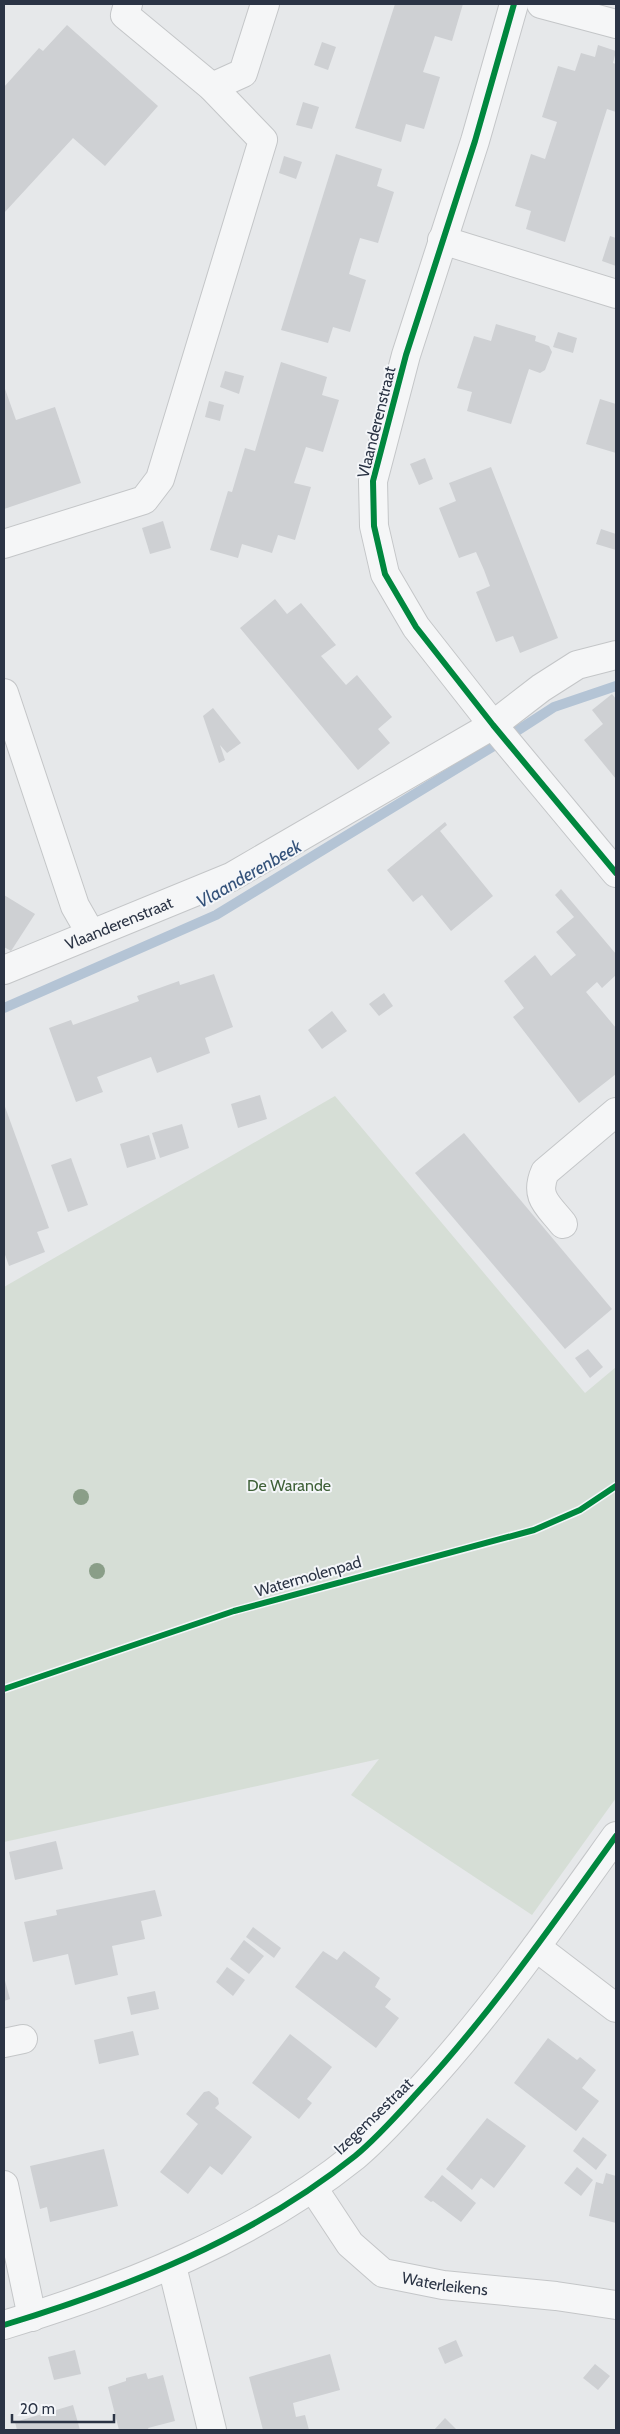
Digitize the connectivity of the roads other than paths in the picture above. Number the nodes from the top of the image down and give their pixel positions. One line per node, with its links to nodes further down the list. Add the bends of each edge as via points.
1 (265, 4): 6 (street, via 243,73)
2 (514, 4): 7 (street, Vlaanderenstraat)
3 (541, 4): 5 (street)
4 (121, 8): 6 (street)
5 (616, 24)
6 (212, 87): 9 (street, via 263,140 160,479 144,500)
7 (442, 240): 8 (street); 12 (street, Vlaanderenstraat, via 406,355 373,480 374,526 385,574 416,627)
8 (616, 294)
9 (4, 544)
10 (616, 655): 12 (street, Vlaanderenstraat, via 577,665)
11 (4, 692): 14 (street, via 75,906)
12 (493, 725): 13 (street, Vlaanderenstraat); 14 (street, Vlaanderenstraat, via 231,877)
13 (616, 873)
14 (91, 934): 15 (street, Vlaanderenstraat)
15 (4, 970)
16 (616, 1112): 17 (street, via 545,1172 540,1185 541,1197)
17 (563, 1224)
18 (616, 1836): 19 (street, Izegemsestraat)
19 (536, 1946): 20 (street); 22 (street, Izegemsestraat, via 468,2036 426,2083 357,2154)
20 (616, 2008)
21 (4, 2185): 25 (street)
22 (313, 2188): 23 (street, Izegemsestraat, via 244,2230); 24 (street, Waterleikens, via 350,2244 383,2274 443,2285)
23 (172, 2266): 25 (street, Izegemsestraat); 27 (street)
24 (616, 2305)
25 (32, 2317): 26 (street, Izegemsestraat)
26 (4, 2325)
27 (212, 2430)

